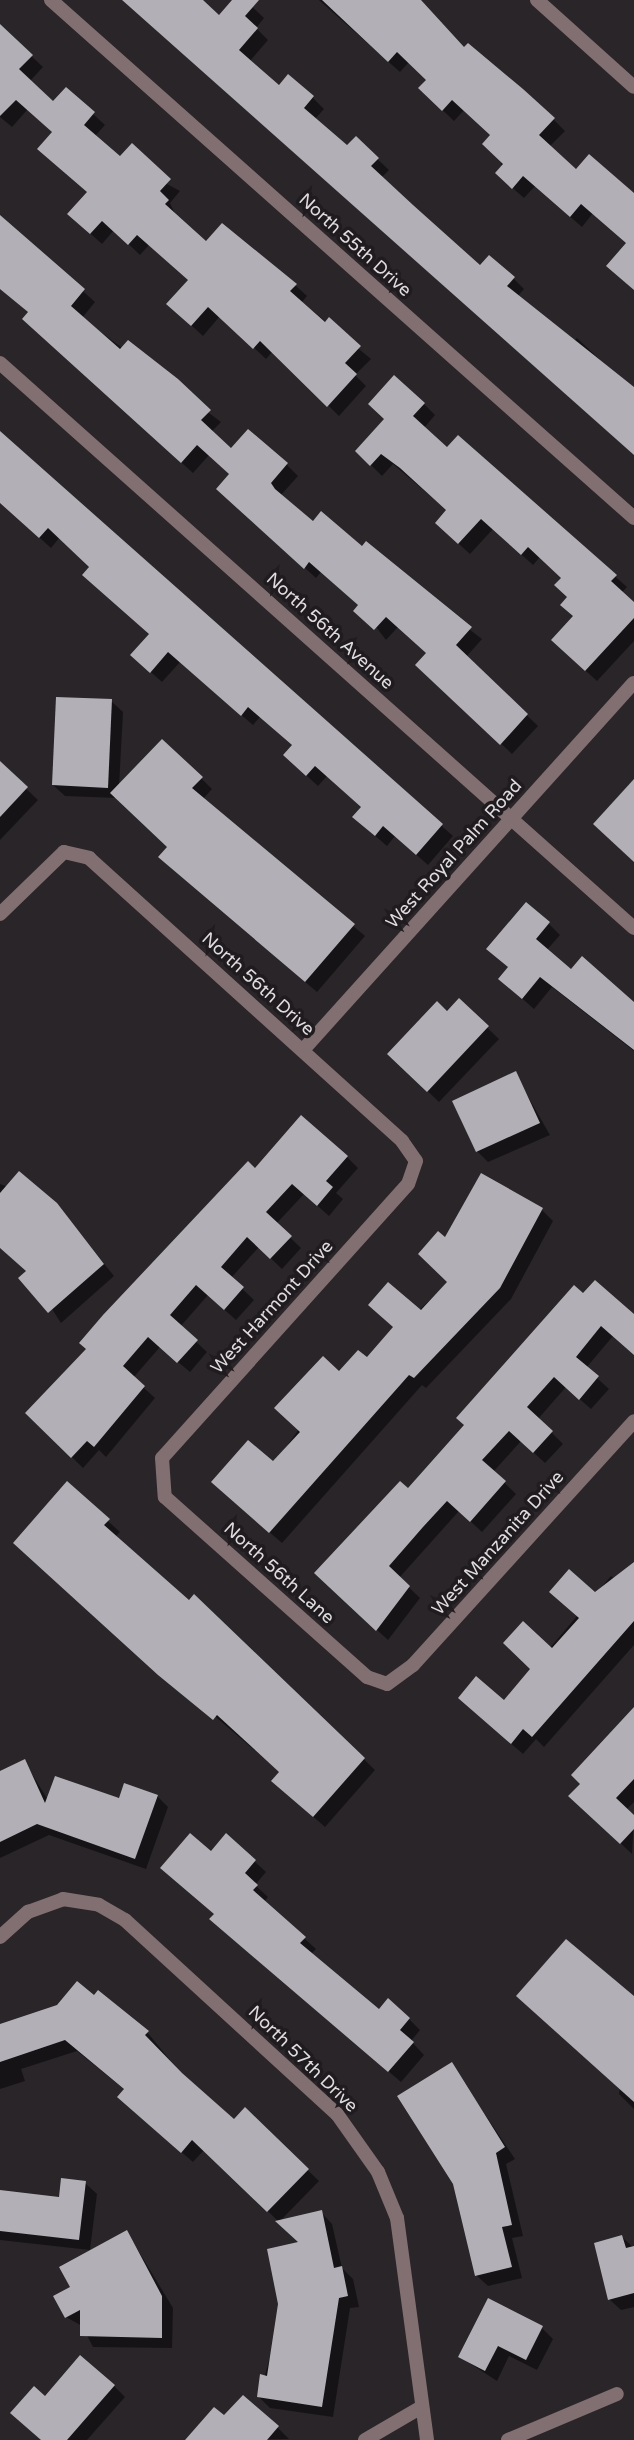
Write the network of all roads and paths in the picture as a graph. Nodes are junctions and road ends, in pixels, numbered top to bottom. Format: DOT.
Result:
graph roads {
  1 [pos="51,0"];
  2 [pos="537,0"];
  3 [pos="634,87"];
  4 [pos="0,363"];
  5 [pos="634,518"];
  6 [pos="634,683"];
  7 [pos="511,820"];
  8 [pos="0,914"];
  9 [pos="634,928"];
  10 [pos="303,1050"];
  11 [pos="416,1161"];
  12 [pos="634,1421"];
  13 [pos="160,1478"];
  14 [pos="387,1684"];
  15 [pos="0,1937"];
  16 [pos="617,2394"];
  17 [pos="421,2408"];
  18 [pos="365,2440"];
  19 [pos="427,2440"];
  20 [pos="508,2440"];
  1 -- 5 [label="street, North 55th Drive"];
  2 -- 3 [label="street"];
  4 -- 7 [label="street, North 56th Avenue"];
  6 -- 7 [label="street, West Royal Palm Road"];
  7 -- 9 [label="street, North 56th Avenue"];
  7 -- 10 [label="street, West Royal Palm Road"];
  8 -- 10 [label="street, North 56th Drive"];
  10 -- 11 [label="street, North 56th Drive"];
  11 -- 13 [label="street, West Harmont Drive"];
  12 -- 14 [label="street, West Manzanita Drive"];
  13 -- 14 [label="street, North 56th Lane"];
  15 -- 17 [label="street, North 57th Drive"];
  16 -- 20 [label="street"];
  17 -- 18 [label="street"];
  17 -- 19 [label="street, North 57th Drive"];
}
